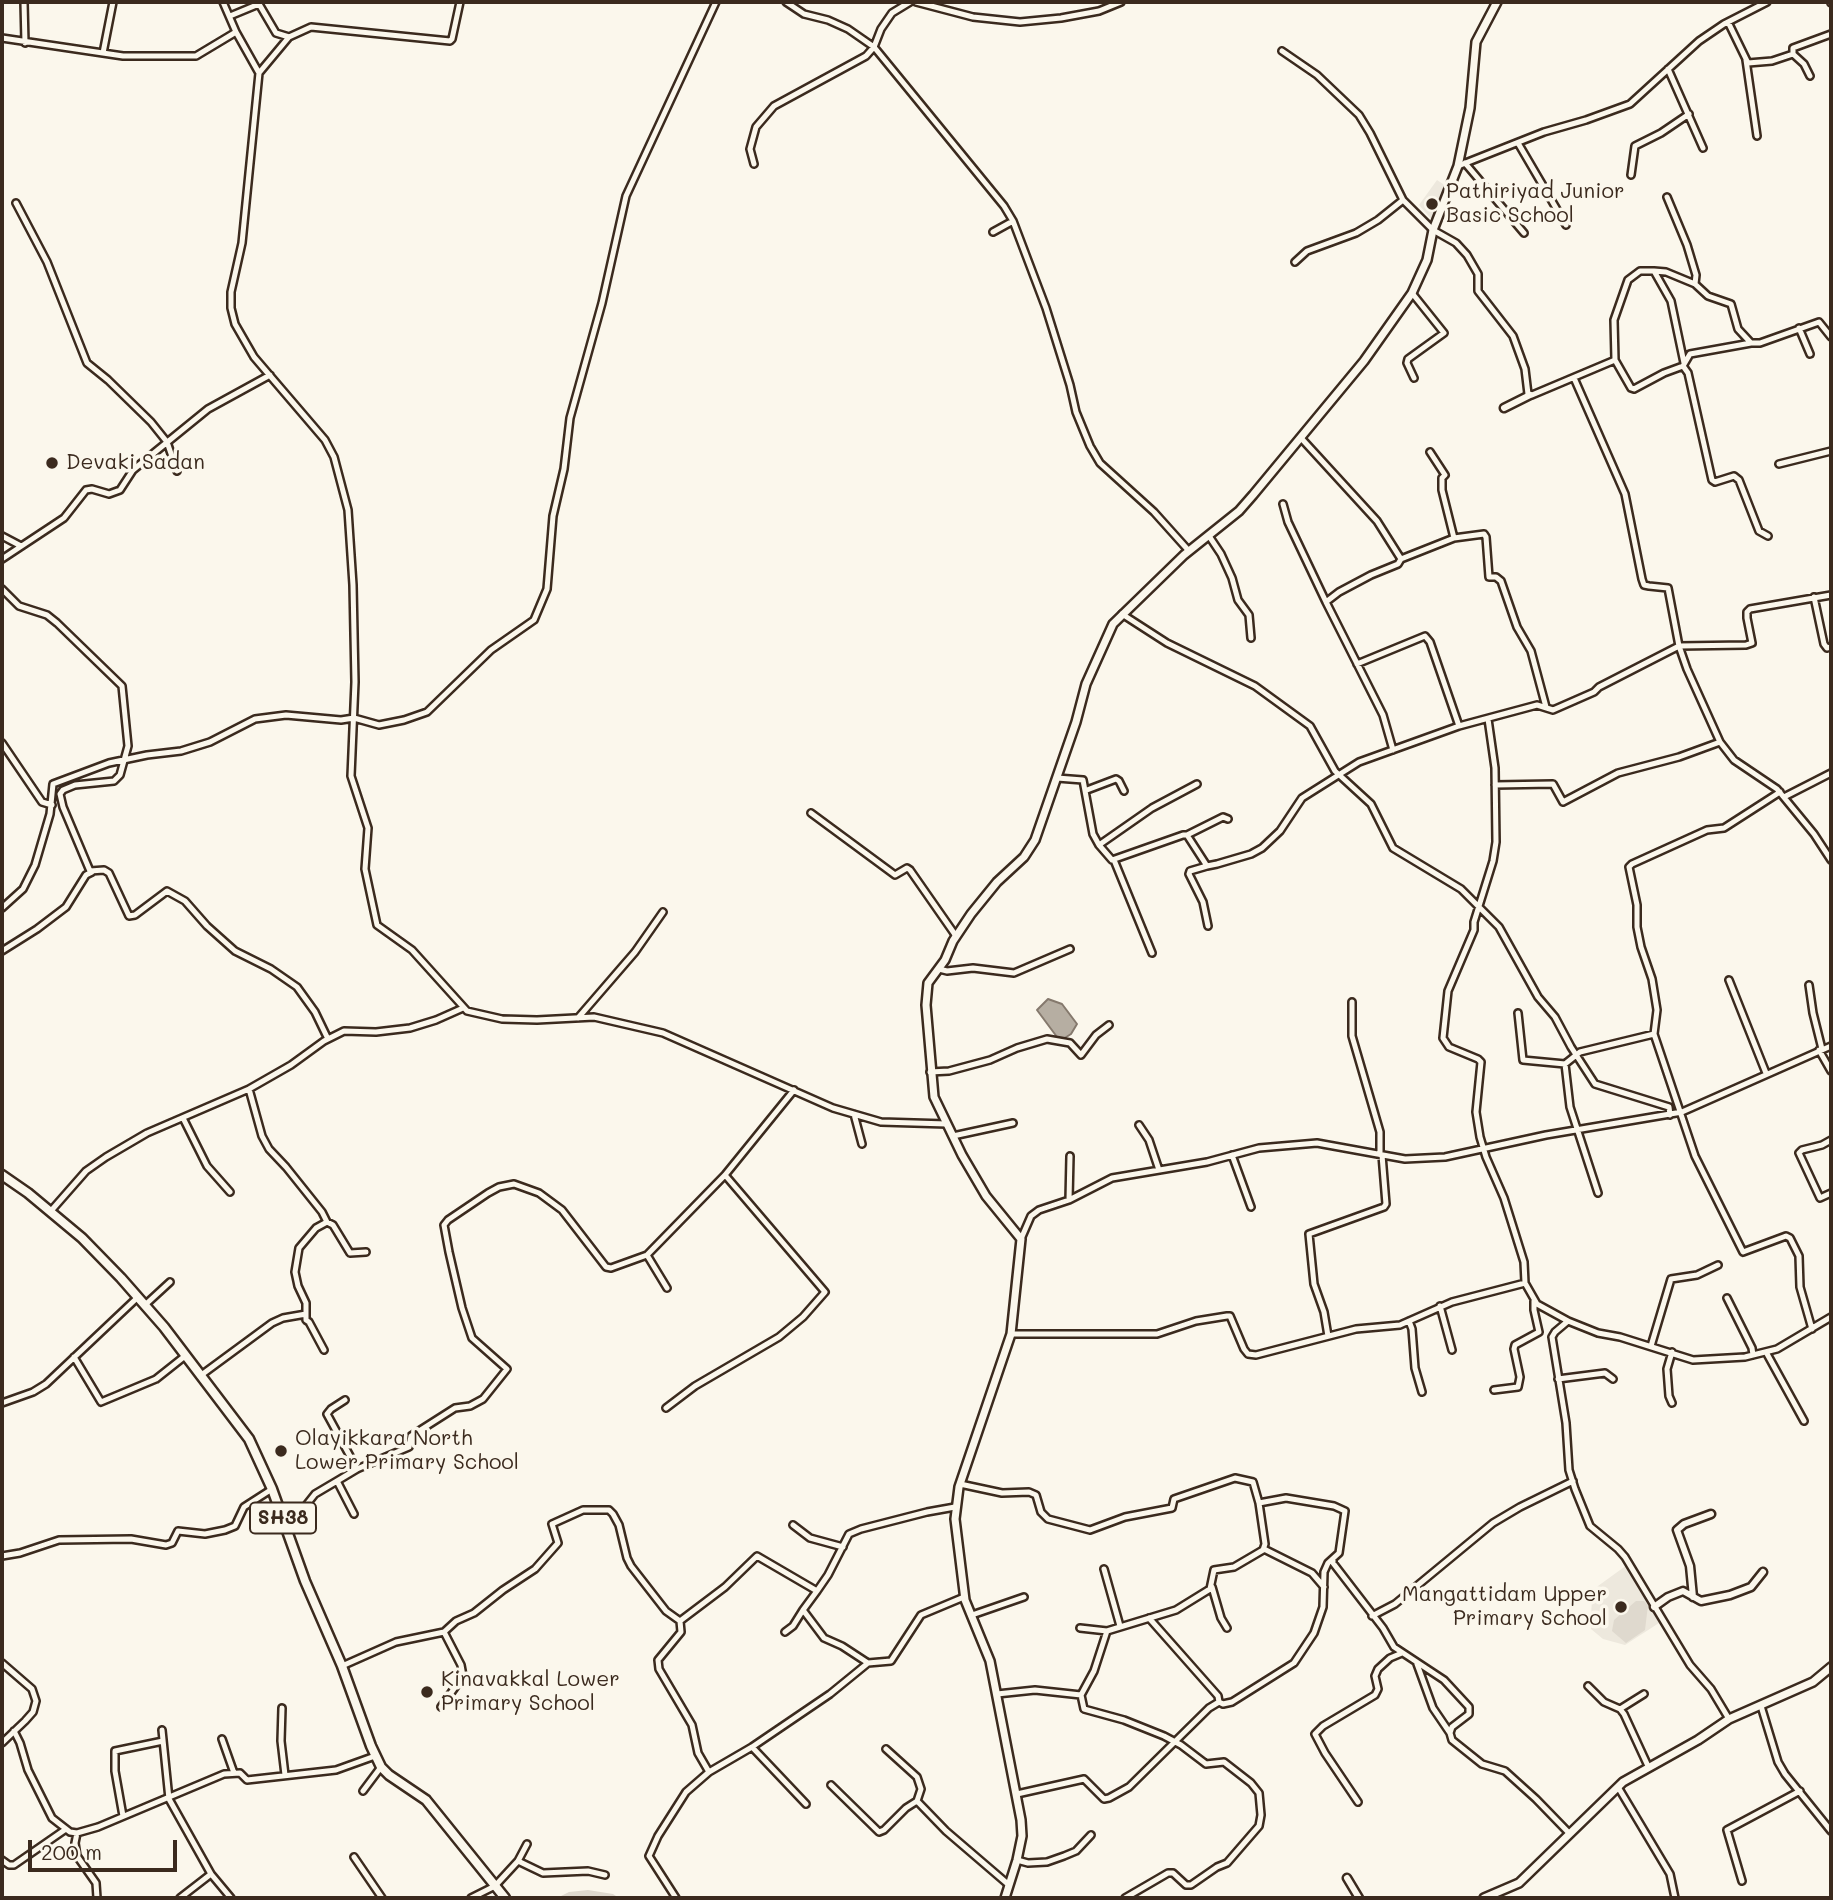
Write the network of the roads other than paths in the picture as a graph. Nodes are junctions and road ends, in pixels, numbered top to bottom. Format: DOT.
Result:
graph roads {
  1 [pos="24,2"];
  2 [pos="113,2"];
  3 [pos="223,2"];
  4 [pos="460,2"];
  5 [pos="716,2"];
  6 [pos="786,2"];
  7 [pos="909,2"];
  8 [pos="916,2"];
  9 [pos="1121,2"];
  10 [pos="1497,2"];
  11 [pos="1767,2"];
  12 [pos="902,3"];
  13 [pos="230,16"];
  14 [pos="1728,22"];
  15 [pos="236,32"];
  16 [pos="1831,34"];
  17 [pos="289,37"];
  18 [pos="2,38"];
  19 [pos="24,43"];
  20 [pos="874,47"];
  21 [pos="1282,51"];
  22 [pos="103,53"];
  23 [pos="1793,54"];
  24 [pos="1746,60"];
  25 [pos="1668,69"];
  26 [pos="260,72"];
  27 [pos="1810,76"];
  28 [pos="1689,114"];
  29 [pos="1757,136"];
  30 [pos="1518,143"];
  31 [pos="1703,148"];
  32 [pos="754,164"];
  33 [pos="1462,165"];
  34 [pos="1631,175"];
  35 [pos="1667,197"];
  36 [pos="1404,200"];
  37 [pos="16,203"];
  38 [pos="1013,221"];
  39 [pos="1566,225"];
  40 [pos="1433,230"];
  41 [pos="993,232"];
  42 [pos="1524,233"];
  43 [pos="1295,262"];
  44 [pos="1654,271"];
  45 [pos="1695,285"];
  46 [pos="1412,293"];
  47 [pos="1799,328"];
  48 [pos="1831,337"];
  49 [pos="1751,343"];
  50 [pos="1810,354"];
  51 [pos="1615,360"];
  52 [pos="1683,365"];
  53 [pos="270,375"];
  54 [pos="1414,378"];
  55 [pos="1574,378"];
  56 [pos="1530,395"];
  57 [pos="1504,408"];
  58 [pos="1301,438"];
  59 [pos="167,442"];
  60 [pos="1831,451"];
  61 [pos="1430,452"];
  62 [pos="1779,464"];
  63 [pos="177,471"];
  64 [pos="1283,504"];
  65 [pos="2,536"];
  66 [pos="1209,536"];
  67 [pos="1768,536"];
  68 [pos="1454,538"];
  69 [pos="22,546"];
  70 [pos="1189,551"];
  71 [pos="2,559"];
  72 [pos="1401,559"];
  73 [pos="2,589"];
  74 [pos="1831,595"];
  75 [pos="1813,598"];
  76 [pos="1326,602"];
  77 [pos="1122,614"];
  78 [pos="1251,638"];
  79 [pos="1679,646"];
  80 [pos="1831,648"];
  81 [pos="1357,664"];
  82 [pos="1546,708"];
  83 [pos="354,718"];
  84 [pos="1488,719"];
  85 [pos="1459,726"];
  86 [pos="1720,742"];
  87 [pos="2,743"];
  88 [pos="1393,750"];
  89 [pos="124,760"];
  90 [pos="1831,773"];
  91 [pos="1339,775"];
  92 [pos="1057,778"];
  93 [pos="1197,784"];
  94 [pos="1495,785"];
  95 [pos="1087,790"];
  96 [pos="1124,791"];
  97 [pos="1782,795"];
  98 [pos="52,805"];
  99 [pos="811,813"];
  100 [pos="1228,819"];
  101 [pos="1187,835"];
  102 [pos="1099,845"];
  103 [pos="1114,860"];
  104 [pos="1831,860"];
  105 [pos="1207,866"];
  106 [pos="92,872"];
  107 [pos="1478,906"];
  108 [pos="2,908"];
  109 [pos="663,912"];
  110 [pos="1208,926"];
  111 [pos="956,936"];
  112 [pos="1070,949"];
  113 [pos="2,951"];
  114 [pos="1152,953"];
  115 [pos="939,969"];
  116 [pos="1729,980"];
  117 [pos="1809,985"];
  118 [pos="1352,1002"];
  119 [pos="463,1008"];
  120 [pos="1518,1013"];
  121 [pos="578,1018"];
  122 [pos="1109,1025"];
  123 [pos="1654,1034"];
  124 [pos="328,1039"];
  125 [pos="1831,1046"];
  126 [pos="1821,1050"];
  127 [pos="1576,1055"];
  128 [pos="1565,1064"];
  129 [pos="1831,1071"];
  130 [pos="930,1072"];
  131 [pos="1766,1073"];
  132 [pos="249,1089"];
  133 [pos="794,1090"];
  134 [pos="1682,1112"];
  135 [pos="854,1114"];
  136 [pos="1670,1115"];
  137 [pos="183,1118"];
  138 [pos="947,1124"];
  139 [pos="1013,1124"];
  140 [pos="1139,1125"];
  141 [pos="1578,1130"];
  142 [pos="953,1136"];
  143 [pos="1831,1140"];
  144 [pos="862,1144"];
  145 [pos="1482,1148"];
  146 [pos="1381,1154"];
  147 [pos="1232,1155"];
  148 [pos="1070,1156"];
  149 [pos="1159,1170"];
  150 [pos="2,1175"];
  151 [pos="724,1175"];
  152 [pos="230,1192"];
  153 [pos="1598,1193"];
  154 [pos="1831,1193"];
  155 [pos="1069,1200"];
  156 [pos="1251,1207"];
  157 [pos="50,1212"];
  158 [pos="327,1222"];
  159 [pos="1021,1239"];
  160 [pos="366,1252"];
  161 [pos="647,1255"];
  162 [pos="1718,1265"];
  163 [pos="170,1282"];
  164 [pos="1525,1283"];
  165 [pos="667,1288"];
  166 [pos="138,1297"];
  167 [pos="1727,1297"];
  168 [pos="1534,1299"];
  169 [pos="145,1305"];
  170 [pos="1440,1306"];
  171 [pos="306,1314"];
  172 [pos="1831,1317"];
  173 [pos="1409,1321"];
  174 [pos="1568,1321"];
  175 [pos="1812,1329"];
  176 [pos="1012,1334"];
  177 [pos="1328,1336"];
  178 [pos="1651,1346"];
  179 [pos="324,1350"];
  180 [pos="1452,1350"];
  181 [pos="1672,1352"];
  182 [pos="1766,1352"];
  183 [pos="1753,1355"];
  184 [pos="185,1356"];
  185 [pos="74,1357"];
  186 [pos="200,1376"];
  187 [pos="1558,1379"];
  188 [pos="1613,1379"];
  189 [pos="1494,1390"];
  190 [pos="1422,1392"];
  191 [pos="345,1400"];
  192 [pos="2,1403"];
  193 [pos="1672,1403"];
  194 [pos="666,1408"];
  195 [pos="1804,1421"];
  196 [pos="358,1469"];
  197 [pos="337,1481"];
  198 [pos="1573,1481"];
  199 [pos="960,1484"];
  200 [pos="272,1489"];
  201 [pos="1259,1503"];
  202 [pos="955,1507"];
  203 [pos="354,1514"];
  204 [pos="1711,1514"];
  205 [pos="285,1524"];
  206 [pos="793,1525"];
  207 [pos="843,1547"];
  208 [pos="1264,1549"];
  209 [pos="2,1556"];
  210 [pos="1333,1560"];
  211 [pos="1104,1569"];
  212 [pos="1763,1572"];
  213 [pos="1212,1587"];
  214 [pos="1324,1587"];
  215 [pos="817,1591"];
  216 [pos="964,1597"];
  217 [pos="1024,1597"];
  218 [pos="1693,1597"];
  219 [pos="1654,1607"];
  220 [pos="803,1610"];
  221 [pos="972,1615"];
  222 [pos="1372,1616"];
  223 [pos="1149,1618"];
  224 [pos="680,1621"];
  225 [pos="1120,1626"];
  226 [pos="1080,1628"];
  227 [pos="1227,1628"];
  228 [pos="1107,1630"];
  229 [pos="444,1632"];
  230 [pos="785,1632"];
  231 [pos="1402,1653"];
  232 [pos="1417,1662"];
  233 [pos="2,1663"];
  234 [pos="868,1663"];
  235 [pos="342,1666"];
  236 [pos="1831,1667"];
  237 [pos="1588,1686"];
  238 [pos="997,1694"];
  239 [pos="1644,1694"];
  240 [pos="1081,1695"];
  241 [pos="1219,1702"];
  242 [pos="1761,1706"];
  243 [pos="440,1707"];
  244 [pos="282,1708"];
  245 [pos="1619,1709"];
  246 [pos="1729,1719"];
  247 [pos="162,1730"];
  248 [pos="14,1731"];
  249 [pos="1450,1733"];
  250 [pos="222,1738"];
  251 [pos="163,1741"];
  252 [pos="1176,1742"];
  253 [pos="2,1743"];
  254 [pos="752,1746"];
  255 [pos="886,1749"];
  256 [pos="375,1756"];
  257 [pos="1648,1766"];
  258 [pos="381,1767"];
  259 [pos="709,1772"];
  260 [pos="234,1773"];
  261 [pos="285,1775"];
  262 [pos="831,1785"];
  263 [pos="1618,1787"];
  264 [pos="363,1791"];
  265 [pos="1800,1791"];
  266 [pos="1017,1794"];
  267 [pos="169,1798"];
  268 [pos="917,1801"];
  269 [pos="1358,1802"];
  270 [pos="806,1804"];
  271 [pos="123,1816"];
  272 [pos="66,1829"];
  273 [pos="1831,1831"];
  274 [pos="77,1833"];
  275 [pos="1570,1833"];
  276 [pos="1091,1835"];
  277 [pos="527,1844"];
  278 [pos="354,1857"];
  279 [pos="2,1860"];
  280 [pos="1017,1860"];
  281 [pos="517,1861"];
  282 [pos="211,1874"];
  283 [pos="605,1875"];
  284 [pos="1347,1878"];
  285 [pos="1742,1881"];
  286 [pos="1009,1885"];
  287 [pos="495,1886"];
  288 [pos="97,1898"];
  289 [pos="180,1898"];
  290 [pos="231,1898"];
  291 [pos="382,1898"];
  292 [pos="471,1898"];
  293 [pos="505,1898"];
  294 [pos="676,1898"];
  295 [pos="1005,1898"];
  296 [pos="1125,1898"];
  297 [pos="1359,1898"];
  298 [pos="1485,1898"];
  299 [pos="1675,1898"];
  1 -- 19 [label="street"];
  2 -- 22 [label="street"];
  3 -- 13 [label="street"];
  4 -- 17 [label="street"];
  5 -- 83 [label="street"];
  6 -- 20 [label="street"];
  7 -- 12 [label="street"];
  8 -- 9 [label="street"];
  10 -- 33 [label="main road"];
  11 -- 14 [label="street"];
  12 -- 20 [label="street"];
  13 -- 15 [label="street"];
  13 -- 17 [label="street"];
  14 -- 24 [label="street"];
  14 -- 25 [label="street"];
  15 -- 22 [label="street"];
  15 -- 26 [label="street"];
  16 -- 23 [label="street"];
  17 -- 26 [label="street"];
  18 -- 19 [label="street"];
  19 -- 22 [label="street"];
  20 -- 32 [label="street"];
  20 -- 38 [label="street"];
  21 -- 36 [label="street"];
  23 -- 24 [label="street"];
  23 -- 27 [label="street"];
  24 -- 29 [label="street"];
  25 -- 28 [label="street"];
  25 -- 30 [label="street"];
  26 -- 53 [label="street"];
  28 -- 31 [label="street"];
  28 -- 34 [label="street"];
  30 -- 33 [label="street"];
  30 -- 39 [label="street"];
  33 -- 40 [label="main road"];
  33 -- 42 [label="street"];
  35 -- 45 [label="street"];
  36 -- 40 [label="street"];
  36 -- 43 [label="street"];
  37 -- 59 [label="street"];
  38 -- 41 [label="street"];
  38 -- 70 [label="street"];
  40 -- 46 [label="main road"];
  40 -- 56 [label="street"];
  44 -- 45 [label="street"];
  44 -- 51 [label="street"];
  44 -- 52 [label="street"];
  45 -- 49 [label="street"];
  46 -- 54 [label="street"];
  46 -- 58 [label="main road"];
  47 -- 48 [label="street"];
  47 -- 49 [label="street"];
  47 -- 50 [label="street"];
  49 -- 52 [label="street"];
  51 -- 52 [label="street"];
  51 -- 55 [label="street"];
  52 -- 67 [label="street"];
  53 -- 59 [label="street"];
  53 -- 83 [label="street"];
  55 -- 56 [label="street"];
  55 -- 79 [label="street"];
  56 -- 57 [label="street"];
  58 -- 66 [label="main road"];
  58 -- 72 [label="street"];
  59 -- 63 [label="street"];
  59 -- 69 [label="street"];
  60 -- 62 [label="street"];
  61 -- 68 [label="street"];
  64 -- 76 [label="street"];
  65 -- 69 [label="street"];
  66 -- 70 [label="main road"];
  66 -- 78 [label="street"];
  68 -- 72 [label="street"];
  68 -- 82 [label="street"];
  69 -- 71 [label="street"];
  70 -- 77 [label="main road"];
  72 -- 76 [label="street"];
  73 -- 89 [label="street"];
  74 -- 75 [label="street"];
  75 -- 79 [label="street"];
  75 -- 80 [label="street"];
  76 -- 81 [label="street"];
  77 -- 91 [label="street"];
  77 -- 92 [label="main road"];
  79 -- 82 [label="street"];
  79 -- 86 [label="street"];
  81 -- 85 [label="street"];
  81 -- 88 [label="street"];
  82 -- 84 [label="street"];
  83 -- 89 [label="street"];
  83 -- 119 [label="street"];
  84 -- 85 [label="street"];
  84 -- 94 [label="street"];
  85 -- 88 [label="street"];
  86 -- 94 [label="street"];
  86 -- 97 [label="street"];
  87 -- 98 [label="street"];
  88 -- 91 [label="street"];
  89 -- 98 [label="street"];
  89 -- 106 [label="street"];
  90 -- 97 [label="street"];
  91 -- 105 [label="street"];
  91 -- 107 [label="street"];
  92 -- 95 [label="street"];
  92 -- 111 [label="main road"];
  93 -- 102 [label="street"];
  94 -- 107 [label="street"];
  95 -- 96 [label="street"];
  95 -- 102 [label="street"];
  97 -- 104 [label="street"];
  97 -- 123 [label="street"];
  98 -- 108 [label="street"];
  99 -- 111 [label="street"];
  100 -- 101 [label="street"];
  101 -- 103 [label="street"];
  101 -- 105 [label="street"];
  102 -- 103 [label="street"];
  103 -- 114 [label="street"];
  105 -- 110 [label="street"];
  106 -- 113 [label="street"];
  106 -- 124 [label="street"];
  107 -- 127 [label="street"];
  107 -- 145 [label="street"];
  109 -- 121 [label="street"];
  111 -- 115 [label="main road"];
  112 -- 115 [label="street"];
  115 -- 130 [label="main road"];
  116 -- 131 [label="street"];
  117 -- 126 [label="street"];
  118 -- 146 [label="street"];
  119 -- 121 [label="street"];
  119 -- 124 [label="street"];
  120 -- 128 [label="street"];
  121 -- 133 [label="street"];
  122 -- 130 [label="street"];
  123 -- 127 [label="street"];
  123 -- 134 [label="street"];
  124 -- 132 [label="street"];
  125 -- 126 [label="street"];
  126 -- 129 [label="street"];
  126 -- 131 [label="street"];
  127 -- 128 [label="street"];
  127 -- 136 [label="street"];
  128 -- 141 [label="street"];
  130 -- 138 [label="main road"];
  131 -- 134 [label="street"];
  132 -- 137 [label="street"];
  132 -- 158 [label="street"];
  133 -- 135 [label="street"];
  133 -- 151 [label="street"];
  134 -- 136 [label="street"];
  134 -- 175 [label="street"];
  135 -- 138 [label="street"];
  135 -- 144 [label="street"];
  136 -- 141 [label="street"];
  137 -- 152 [label="street"];
  137 -- 157 [label="street"];
  138 -- 142 [label="main road"];
  139 -- 142 [label="street"];
  140 -- 149 [label="street"];
  141 -- 145 [label="street"];
  141 -- 153 [label="street"];
  142 -- 159 [label="main road"];
  143 -- 154 [label="street"];
  145 -- 146 [label="street"];
  145 -- 164 [label="street"];
  146 -- 147 [label="street"];
  146 -- 177 [label="street"];
  147 -- 149 [label="street"];
  147 -- 156 [label="street"];
  148 -- 155 [label="street"];
  149 -- 155 [label="street"];
  150 -- 157 [label="main road, SH38"];
  151 -- 161 [label="street"];
  151 -- 194 [label="street"];
  155 -- 159 [label="street"];
  157 -- 166 [label="main road, SH38"];
  158 -- 160 [label="street"];
  158 -- 171 [label="street"];
  159 -- 176 [label="main road"];
  161 -- 165 [label="street"];
  161 -- 196 [label="street"];
  162 -- 178 [label="street"];
  163 -- 169 [label="street"];
  164 -- 168 [label="street"];
  164 -- 170 [label="street"];
  166 -- 169 [label="main road, SH38"];
  166 -- 185 [label="street"];
  167 -- 183 [label="street"];
  168 -- 174 [label="street"];
  168 -- 189 [label="street"];
  169 -- 184 [label="main road, SH38"];
  170 -- 173 [label="street"];
  170 -- 180 [label="street"];
  171 -- 179 [label="street"];
  171 -- 186 [label="street"];
  172 -- 175 [label="street"];
  173 -- 177 [label="street"];
  173 -- 190 [label="street"];
  174 -- 178 [label="street"];
  174 -- 187 [label="street"];
  175 -- 182 [label="street"];
  176 -- 177 [label="street"];
  176 -- 199 [label="main road"];
  178 -- 181 [label="street"];
  181 -- 183 [label="street"];
  181 -- 193 [label="street"];
  182 -- 183 [label="street"];
  182 -- 195 [label="street"];
  184 -- 185 [label="street"];
  184 -- 186 [label="main road, SH38"];
  185 -- 192 [label="street"];
  186 -- 200 [label="main road, SH38"];
  187 -- 188 [label="street"];
  187 -- 198 [label="street"];
  191 -- 196 [label="street"];
  196 -- 197 [label="street"];
  197 -- 203 [label="street"];
  197 -- 205 [label="street"];
  198 -- 219 [label="street"];
  198 -- 222 [label="street"];
  199 -- 201 [label="street"];
  199 -- 202 [label="main road"];
  200 -- 205 [label="main road, SH38"];
  200 -- 209 [label="street"];
  201 -- 208 [label="street"];
  201 -- 210 [label="street"];
  202 -- 207 [label="street"];
  202 -- 216 [label="main road"];
  204 -- 218 [label="street"];
  205 -- 235 [label="main road, SH38"];
  206 -- 207 [label="street"];
  207 -- 215 [label="street"];
  208 -- 213 [label="street"];
  208 -- 214 [label="street"];
  210 -- 214 [label="street"];
  210 -- 222 [label="street"];
  211 -- 225 [label="street"];
  212 -- 218 [label="street"];
  213 -- 223 [label="street"];
  213 -- 227 [label="street"];
  214 -- 241 [label="street"];
  215 -- 220 [label="street"];
  215 -- 224 [label="street"];
  216 -- 221 [label="main road"];
  216 -- 234 [label="street"];
  217 -- 221 [label="street"];
  218 -- 219 [label="street"];
  219 -- 246 [label="street"];
  220 -- 230 [label="street"];
  220 -- 234 [label="street"];
  221 -- 238 [label="main road"];
  222 -- 231 [label="street"];
  223 -- 225 [label="street"];
  223 -- 241 [label="street"];
  224 -- 229 [label="street"];
  224 -- 259 [label="street"];
  225 -- 228 [label="street"];
  226 -- 228 [label="street"];
  228 -- 240 [label="street"];
  229 -- 235 [label="street"];
  229 -- 243 [label="street"];
  231 -- 232 [label="street"];
  231 -- 269 [label="street"];
  232 -- 249 [label="street"];
  232 -- 249 [label="street"];
  233 -- 248 [label="street"];
  234 -- 254 [label="street"];
  235 -- 256 [label="main road, SH38"];
  236 -- 242 [label="main road"];
  237 -- 245 [label="street"];
  238 -- 240 [label="street"];
  238 -- 266 [label="main road"];
  239 -- 245 [label="street"];
  240 -- 252 [label="street"];
  241 -- 252 [label="street"];
  242 -- 246 [label="main road"];
  242 -- 265 [label="street"];
  244 -- 261 [label="street"];
  245 -- 257 [label="street"];
  246 -- 257 [label="main road"];
  247 -- 251 [label="street"];
  248 -- 253 [label="street"];
  248 -- 272 [label="street"];
  249 -- 275 [label="street"];
  250 -- 260 [label="street"];
  251 -- 267 [label="street"];
  251 -- 271 [label="street"];
  252 -- 266 [label="street"];
  252 -- 296 [label="street"];
  254 -- 259 [label="street"];
  254 -- 270 [label="street"];
  255 -- 268 [label="street"];
  256 -- 258 [label="main road, SH38"];
  256 -- 261 [label="street"];
  257 -- 263 [label="main road"];
  258 -- 264 [label="street"];
  258 -- 287 [label="main road, SH38"];
  259 -- 294 [label="street"];
  260 -- 261 [label="street"];
  260 -- 267 [label="street"];
  262 -- 268 [label="street"];
  263 -- 275 [label="main road"];
  263 -- 299 [label="street"];
  265 -- 273 [label="street"];
  265 -- 285 [label="street"];
  266 -- 280 [label="main road"];
  267 -- 271 [label="street"];
  267 -- 282 [label="street"];
  268 -- 286 [label="street"];
  271 -- 274 [label="street"];
  272 -- 274 [label="street"];
  272 -- 279 [label="street"];
  274 -- 288 [label="street"];
  275 -- 298 [label="main road"];
  276 -- 280 [label="street"];
  277 -- 281 [label="street"];
  278 -- 291 [label="street"];
  280 -- 286 [label="main road"];
  281 -- 283 [label="street"];
  281 -- 287 [label="street"];
  282 -- 289 [label="street"];
  282 -- 290 [label="street"];
  284 -- 297 [label="street"];
  286 -- 295 [label="main road"];
  287 -- 292 [label="street"];
  287 -- 293 [label="main road, SH38"];
}
